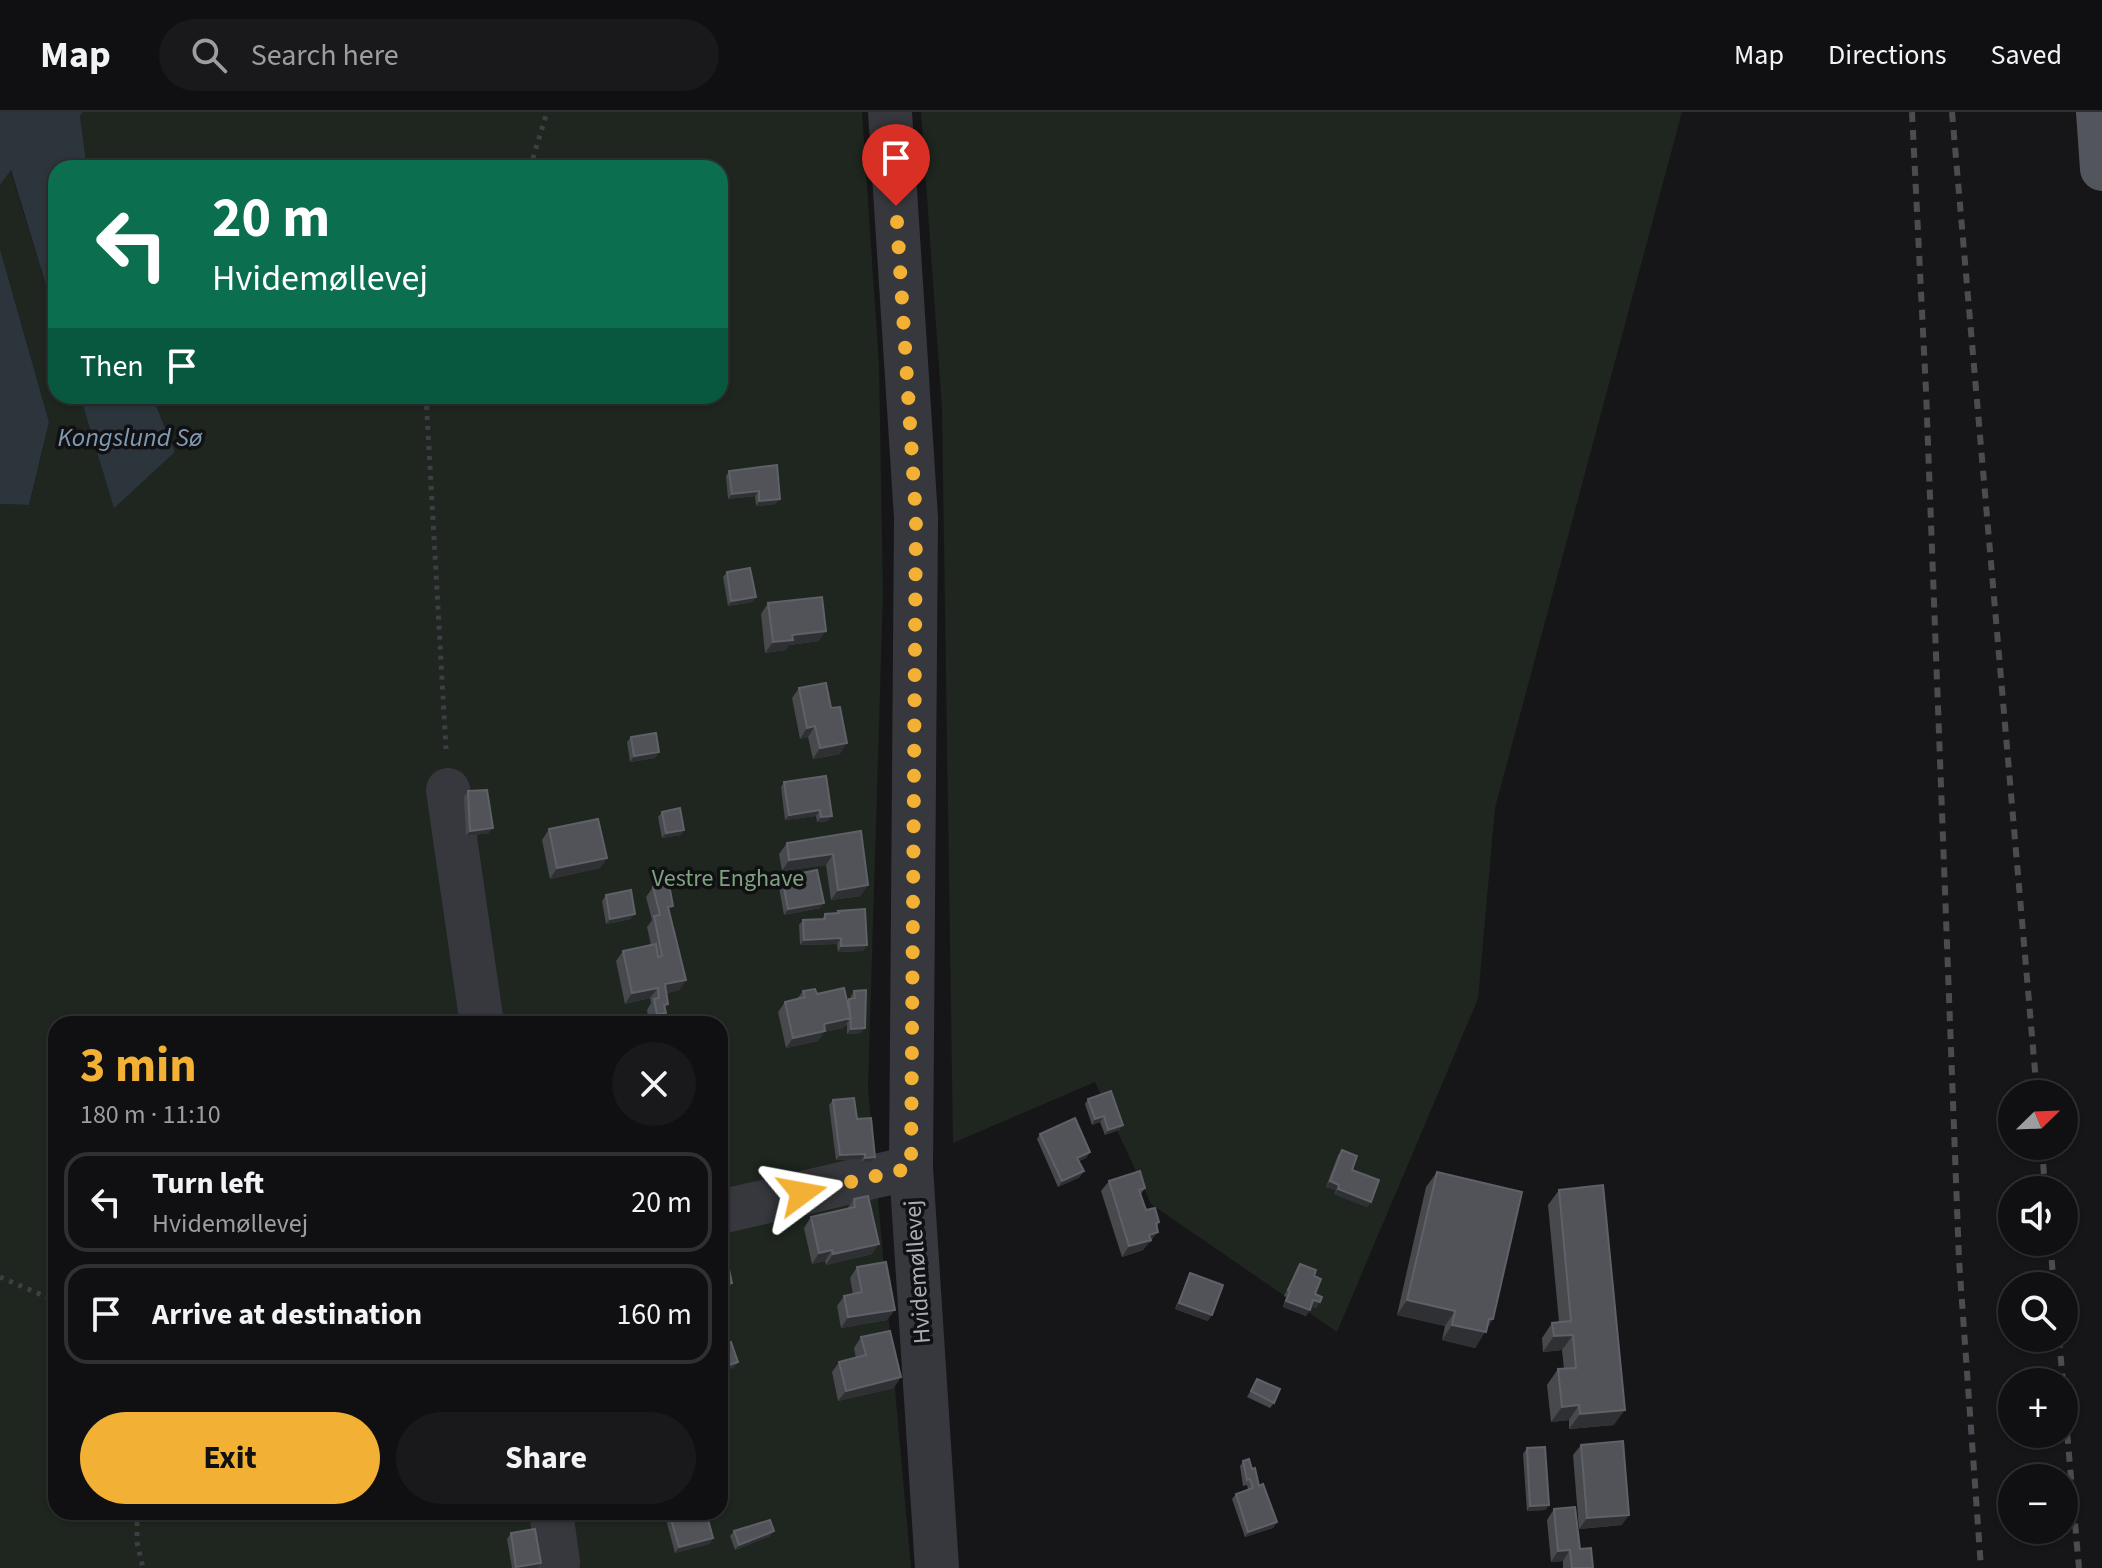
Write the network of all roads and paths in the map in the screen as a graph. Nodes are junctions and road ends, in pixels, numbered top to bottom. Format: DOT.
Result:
graph roads {
  1 [pos="547,112"];
  2 [pos="890,112"];
  3 [pos="2098,112"];
  4 [pos="532,160"];
  5 [pos="2102,162"];
  6 [pos="2102,169"];
  7 [pos="426,404"];
  8 [pos="448,790"];
  9 [pos="481,1016"];
  10 [pos="911,1168"];
  11 [pos="728,1210"];
  12 [pos="0,1277"];
  13 [pos="48,1298"];
  14 [pos="137,1520"];
  15 [pos="552,1520"];
  16 [pos="558,1562"];
  17 [pos="143,1568"];
  18 [pos="937,1568"];
  1 -- 4 [label="path"];
  2 -- 10 [label="street, Hvidemøllevej"];
  3 -- 5 [label="main road"];
  5 -- 6 [label="main road"];
  7 -- 8 [label="path"];
  8 -- 9 [label="street"];
  10 -- 11 [label="street"];
  10 -- 18 [label="street, Hvidemøllevej"];
  12 -- 13 [label="path"];
  14 -- 17 [label="path"];
  15 -- 16 [label="street"];
}
